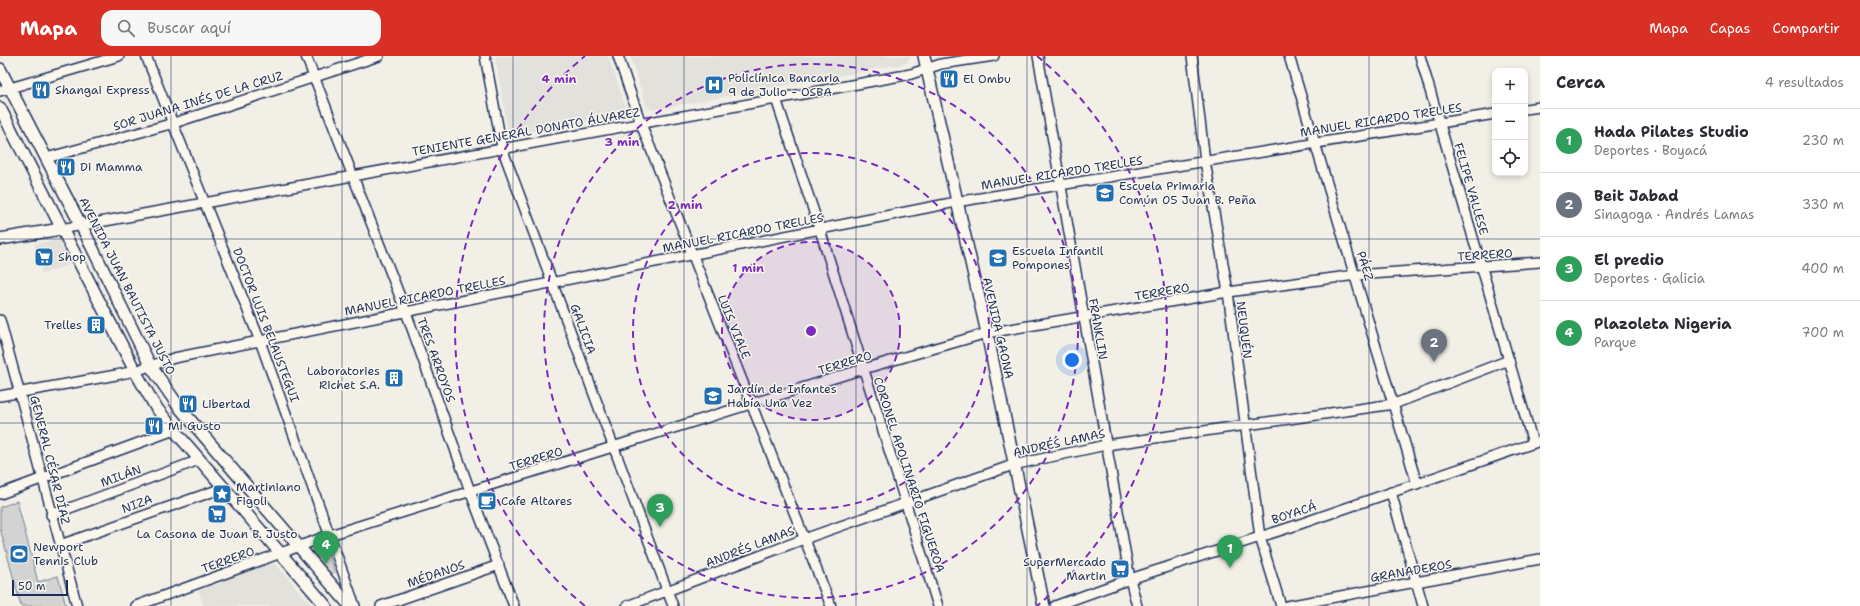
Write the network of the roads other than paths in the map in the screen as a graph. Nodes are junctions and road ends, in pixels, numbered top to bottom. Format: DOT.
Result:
graph roads {
  1 [pos="119,56"];
  2 [pos="146,56"];
  3 [pos="306,56"];
  4 [pos="379,56"];
  5 [pos="485,56"];
  6 [pos="618,56"];
  7 [pos="924,56"];
  8 [pos="994,56"];
  9 [pos="1038,56"];
  10 [pos="1192,56"];
  11 [pos="1289,56"];
  12 [pos="1420,56"];
  13 [pos="0,69"];
  14 [pos="927,69"];
  15 [pos="314,76"];
  16 [pos="5,90"];
  17 [pos="776,99"];
  18 [pos="1540,107"];
  19 [pos="0,108"];
  20 [pos="1528,109"];
  21 [pos="1492,114"];
  22 [pos="1440,122"];
  23 [pos="174,123"];
  24 [pos="640,124"];
  25 [pos="1315,142"];
  26 [pos="502,148"];
  27 [pos="46,158"];
  28 [pos="1206,161"];
  29 [pos="354,176"];
  30 [pos="1061,186"];
  31 [pos="206,202"];
  32 [pos="956,202"];
  33 [pos="81,225"];
  34 [pos="61,229"];
  35 [pos="820,230"];
  36 [pos="0,239"];
  37 [pos="692,255"];
  38 [pos="1540,262"];
  39 [pos="1482,267"];
  40 [pos="1356,275"];
  41 [pos="553,283"];
  42 [pos="1228,292"];
  43 [pos="406,312"];
  44 [pos="1084,317"];
  45 [pos="0,320"];
  46 [pos="986,334"];
  47 [pos="260,341"];
  48 [pos="1509,360"];
  49 [pos="150,365"];
  50 [pos="863,369"];
  51 [pos="135,371"];
  52 [pos="20,392"];
  53 [pos="0,396"];
  54 [pos="751,404"];
  55 [pos="1394,404"];
  56 [pos="1244,424"];
  57 [pos="174,430"];
  58 [pos="1537,442"];
  59 [pos="1106,445"];
  60 [pos="614,448"];
  61 [pos="199,460"];
  62 [pos="1013,465"];
  63 [pos="42,479"];
  64 [pos="1417,484"];
  65 [pos="223,488"];
  66 [pos="470,491"];
  67 [pos="1391,492"];
  68 [pos="0,494"];
  69 [pos="907,504"];
  70 [pos="51,515"];
  71 [pos="330,535"];
  72 [pos="1260,537"];
  73 [pos="804,539"];
  74 [pos="60,545"];
  75 [pos="298,547"];
  76 [pos="282,554"];
  77 [pos="1540,560"];
  78 [pos="499,566"];
  79 [pos="1130,579"];
  80 [pos="1418,582"];
  81 [pos="667,591"];
  82 [pos="77,606"];
  83 [pos="136,606"];
  84 [pos="326,606"];
  85 [pos="350,606"];
  86 [pos="355,606"];
  87 [pos="380,606"];
  88 [pos="514,606"];
  89 [pos="627,606"];
  90 [pos="673,606"];
  91 [pos="831,606"];
  92 [pos="938,606"];
  93 [pos="1044,606"];
  94 [pos="1055,606"];
  95 [pos="1137,606"];
  96 [pos="1280,606"];
  97 [pos="1287,606"];
  98 [pos="1424,606"];
  1 -- 16 [label="street"];
  2 -- 23 [label="street, DOCTOR LUIS BELAUSTEGUI"];
  3 -- 15 [label="street, TRES ARROYOS"];
  4 -- 15 [label="street, SOR JUANA INÉS DE LA CRUZ"];
  5 -- 26 [label="street, GALICIA"];
  6 -- 24 [label="street, LUIS VIALE"];
  7 -- 14 [label="main road, AVENIDA GAONA"];
  8 -- 14 [label="street, TENIENTE GENERAL DONATO ÁLVAREZ"];
  9 -- 30 [label="street, FRANKLIN"];
  10 -- 28 [label="street, NEUQUÉN"];
  11 -- 25 [label="street, PÁEZ"];
  12 -- 22 [label="street, FELIPE VALLESE"];
  13 -- 16 [label="main road, AVENIDA JUAN BAUTISTA JUSTO"];
  14 -- 17 [label="street, TENIENTE GENERAL DONATO ÁLVAREZ"];
  14 -- 32 [label="main road, AVENIDA GAONA"];
  15 -- 23 [label="street, SOR JUANA INÉS DE LA CRUZ"];
  15 -- 29 [label="street, TRES ARROYOS"];
  16 -- 27 [label="main road, AVENIDA JUAN BAUTISTA JUSTO"];
  17 -- 24 [label="street, TENIENTE GENERAL DONATO ÁLVAREZ"];
  17 -- 35 [label="street, CORONEL APOLINARIO FIGUEROA"];
  18 -- 20 [label="street"];
  19 -- 34 [label="main road"];
  21 -- 22 [label="street, MANUEL RICARDO TRELLES"];
  22 -- 25 [label="street, MANUEL RICARDO TRELLES"];
  22 -- 39 [label="street, FELIPE VALLESE"];
  23 -- 27 [label="street, SOR JUANA INÉS DE LA CRUZ"];
  23 -- 31 [label="street, DOCTOR LUIS BELAUSTEGUI"];
  24 -- 26 [label="street, TENIENTE GENERAL DONATO ÁLVAREZ"];
  24 -- 37 [label="street, LUIS VIALE"];
  25 -- 28 [label="street, MANUEL RICARDO TRELLES"];
  25 -- 40 [label="street, PÁEZ"];
  26 -- 29 [label="street, TENIENTE GENERAL DONATO ÁLVAREZ"];
  26 -- 41 [label="street, GALICIA"];
  27 -- 33 [label="main road, AVENIDA JUAN BAUTISTA JUSTO"];
  28 -- 30 [label="street, MANUEL RICARDO TRELLES"];
  28 -- 42 [label="street, NEUQUÉN"];
  29 -- 31 [label="street, TENIENTE GENERAL DONATO ÁLVAREZ"];
  29 -- 43 [label="street, TRES ARROYOS"];
  30 -- 32 [label="street, MANUEL RICARDO TRELLES"];
  30 -- 44 [label="street, FRANKLIN"];
  31 -- 33 [label="street, TENIENTE GENERAL DONATO ÁLVAREZ"];
  31 -- 47 [label="street, DOCTOR LUIS BELAUSTEGUI"];
  32 -- 35 [label="street, MANUEL RICARDO TRELLES"];
  32 -- 46 [label="main road, AVENIDA GAONA"];
  33 -- 34 [label="street, TENIENTE GENERAL DONATO ÁLVAREZ"];
  33 -- 49 [label="main road, AVENIDA JUAN BAUTISTA JUSTO"];
  34 -- 36 [label="main road"];
  34 -- 51 [label="main road"];
  35 -- 37 [label="street, MANUEL RICARDO TRELLES"];
  35 -- 50 [label="street, CORONEL APOLINARIO FIGUEROA"];
  37 -- 41 [label="street, MANUEL RICARDO TRELLES"];
  37 -- 54 [label="street, LUIS VIALE"];
  38 -- 39 [label="street, TERRERO"];
  39 -- 40 [label="street, TERRERO"];
  39 -- 48 [label="street, FELIPE VALLESE"];
  40 -- 42 [label="street, TERRERO"];
  40 -- 55 [label="street, PÁEZ"];
  41 -- 43 [label="street, MANUEL RICARDO TRELLES"];
  41 -- 60 [label="street, GALICIA"];
  42 -- 44 [label="street, TERRERO"];
  42 -- 56 [label="street, NEUQUÉN"];
  43 -- 47 [label="street, MANUEL RICARDO TRELLES"];
  43 -- 66 [label="street, TRES ARROYOS"];
  44 -- 46 [label="street, TERRERO"];
  44 -- 59 [label="street, FRANKLIN"];
  45 -- 52 [label="street, GENERAL CÉSAR DÍAZ"];
  46 -- 50 [label="street, TERRERO"];
  46 -- 62 [label="main road, AVENIDA GAONA"];
  47 -- 49 [label="street, MANUEL RICARDO TRELLES"];
  47 -- 71 [label="street, DOCTOR LUIS BELAUSTEGUI"];
  48 -- 55 [label="street, ANDRÉS LAMAS"];
  48 -- 58 [label="street, FELIPE VALLESE"];
  49 -- 51 [label="street, MANUEL RICARDO TRELLES"];
  49 -- 75 [label="main road, AVENIDA JUAN BAUTISTA JUSTO"];
  50 -- 54 [label="street, TERRERO"];
  50 -- 69 [label="street, CORONEL APOLINARIO FIGUEROA"];
  51 -- 52 [label="street, MANUEL RICARDO TRELLES"];
  51 -- 57 [label="main road"];
  52 -- 53 [label="street, MANUEL RICARDO TRELLES"];
  52 -- 63 [label="street, GENERAL CÉSAR DÍAZ"];
  54 -- 60 [label="street, TERRERO"];
  54 -- 73 [label="street, LUIS VIALE"];
  55 -- 56 [label="street, ANDRÉS LAMAS"];
  55 -- 64 [label="street, PÁEZ"];
  56 -- 59 [label="street, ANDRÉS LAMAS"];
  56 -- 72 [label="street, NEUQUÉN"];
  57 -- 61 [label="main road"];
  57 -- 63 [label="street"];
  58 -- 64 [label="street, BOYACÁ"];
  59 -- 62 [label="street, ANDRÉS LAMAS"];
  59 -- 79 [label="street, FRANKLIN"];
  60 -- 66 [label="street, TERRERO"];
  60 -- 81 [label="street, GALICIA"];
  61 -- 65 [label="main road"];
  61 -- 70 [label="street, MILÁN"];
  62 -- 69 [label="street, ANDRÉS LAMAS"];
  62 -- 93 [label="main road, AVENIDA GAONA"];
  63 -- 68 [label="street"];
  63 -- 70 [label="street, GENERAL CÉSAR DÍAZ"];
  64 -- 67 [label="street, BOYACÁ"];
  65 -- 74 [label="street, NIZA"];
  65 -- 76 [label="main road"];
  66 -- 71 [label="street, TERRERO"];
  66 -- 78 [label="street, TRES ARROYOS"];
  67 -- 72 [label="street, BOYACÁ"];
  67 -- 80 [label="street"];
  69 -- 73 [label="street, ANDRÉS LAMAS"];
  69 -- 92 [label="street, CORONEL APOLINARIO FIGUEROA"];
  70 -- 74 [label="street, GENERAL CÉSAR DÍAZ"];
  71 -- 75 [label="street, TERRERO"];
  71 -- 86 [label="street, DOCTOR LUIS BELAUSTEGUI"];
  72 -- 79 [label="street, BOYACÁ"];
  72 -- 96 [label="street, NEUQUÉN"];
  73 -- 81 [label="street, ANDRÉS LAMAS"];
  73 -- 91 [label="street, LUIS VIALE"];
  74 -- 82 [label="street, GENERAL CÉSAR DÍAZ"];
  75 -- 76 [label="street, TERRERO"];
  75 -- 85 [label="main road, AVENIDA JUAN BAUTISTA JUSTO"];
  76 -- 83 [label="street, TERRERO"];
  76 -- 84 [label="main road"];
  77 -- 80 [label="street, GRANADEROS"];
  78 -- 87 [label="street, MÉDANOS"];
  78 -- 88 [label="street, TRES ARROYOS"];
  79 -- 94 [label="street, BOYACÁ"];
  79 -- 95 [label="street, FRANKLIN"];
  80 -- 97 [label="street, GRANADEROS"];
  80 -- 98 [label="street"];
  81 -- 89 [label="street, ANDRÉS LAMAS"];
  81 -- 90 [label="street, GALICIA"];
}
